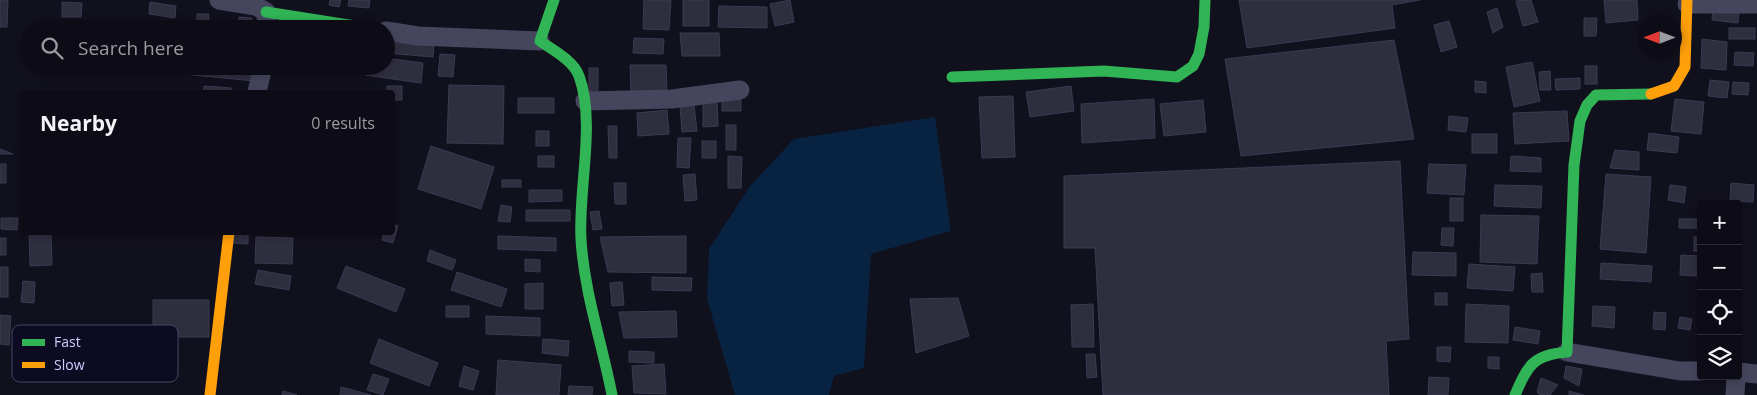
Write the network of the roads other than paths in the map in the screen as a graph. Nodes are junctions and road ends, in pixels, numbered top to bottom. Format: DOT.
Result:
graph roads {
  1 [pos="219,0"];
  2 [pos="554,0"];
  3 [pos="1205,0"];
  4 [pos="1687,2"];
  5 [pos="1757,4"];
  6 [pos="267,20"];
  7 [pos="395,32"];
  8 [pos="540,40"];
  9 [pos="262,75"];
  10 [pos="952,77"];
  11 [pos="258,90"];
  12 [pos="740,90"];
  13 [pos="585,100"];
  14 [pos="229,235"];
  15 [pos="1567,352"];
  16 [pos="1697,371"];
  17 [pos="1742,372"];
  18 [pos="1757,374"];
  19 [pos="1736,380"];
  20 [pos="210,395"];
  21 [pos="612,395"];
  22 [pos="1515,395"];
  23 [pos="1735,395"];
  1 -- 6 [label="street"];
  2 -- 8 [label="street"];
  3 -- 10 [label="street"];
  4 -- 5 [label="street"];
  4 -- 15 [label="street"];
  7 -- 8 [label="street"];
  8 -- 13 [label="street"];
  9 -- 11 [label="street"];
  12 -- 13 [label="street"];
  13 -- 21 [label="street"];
  14 -- 20 [label="street"];
  15 -- 16 [label="street"];
  15 -- 22 [label="street"];
  17 -- 18 [label="street"];
  19 -- 23 [label="street"];
}
